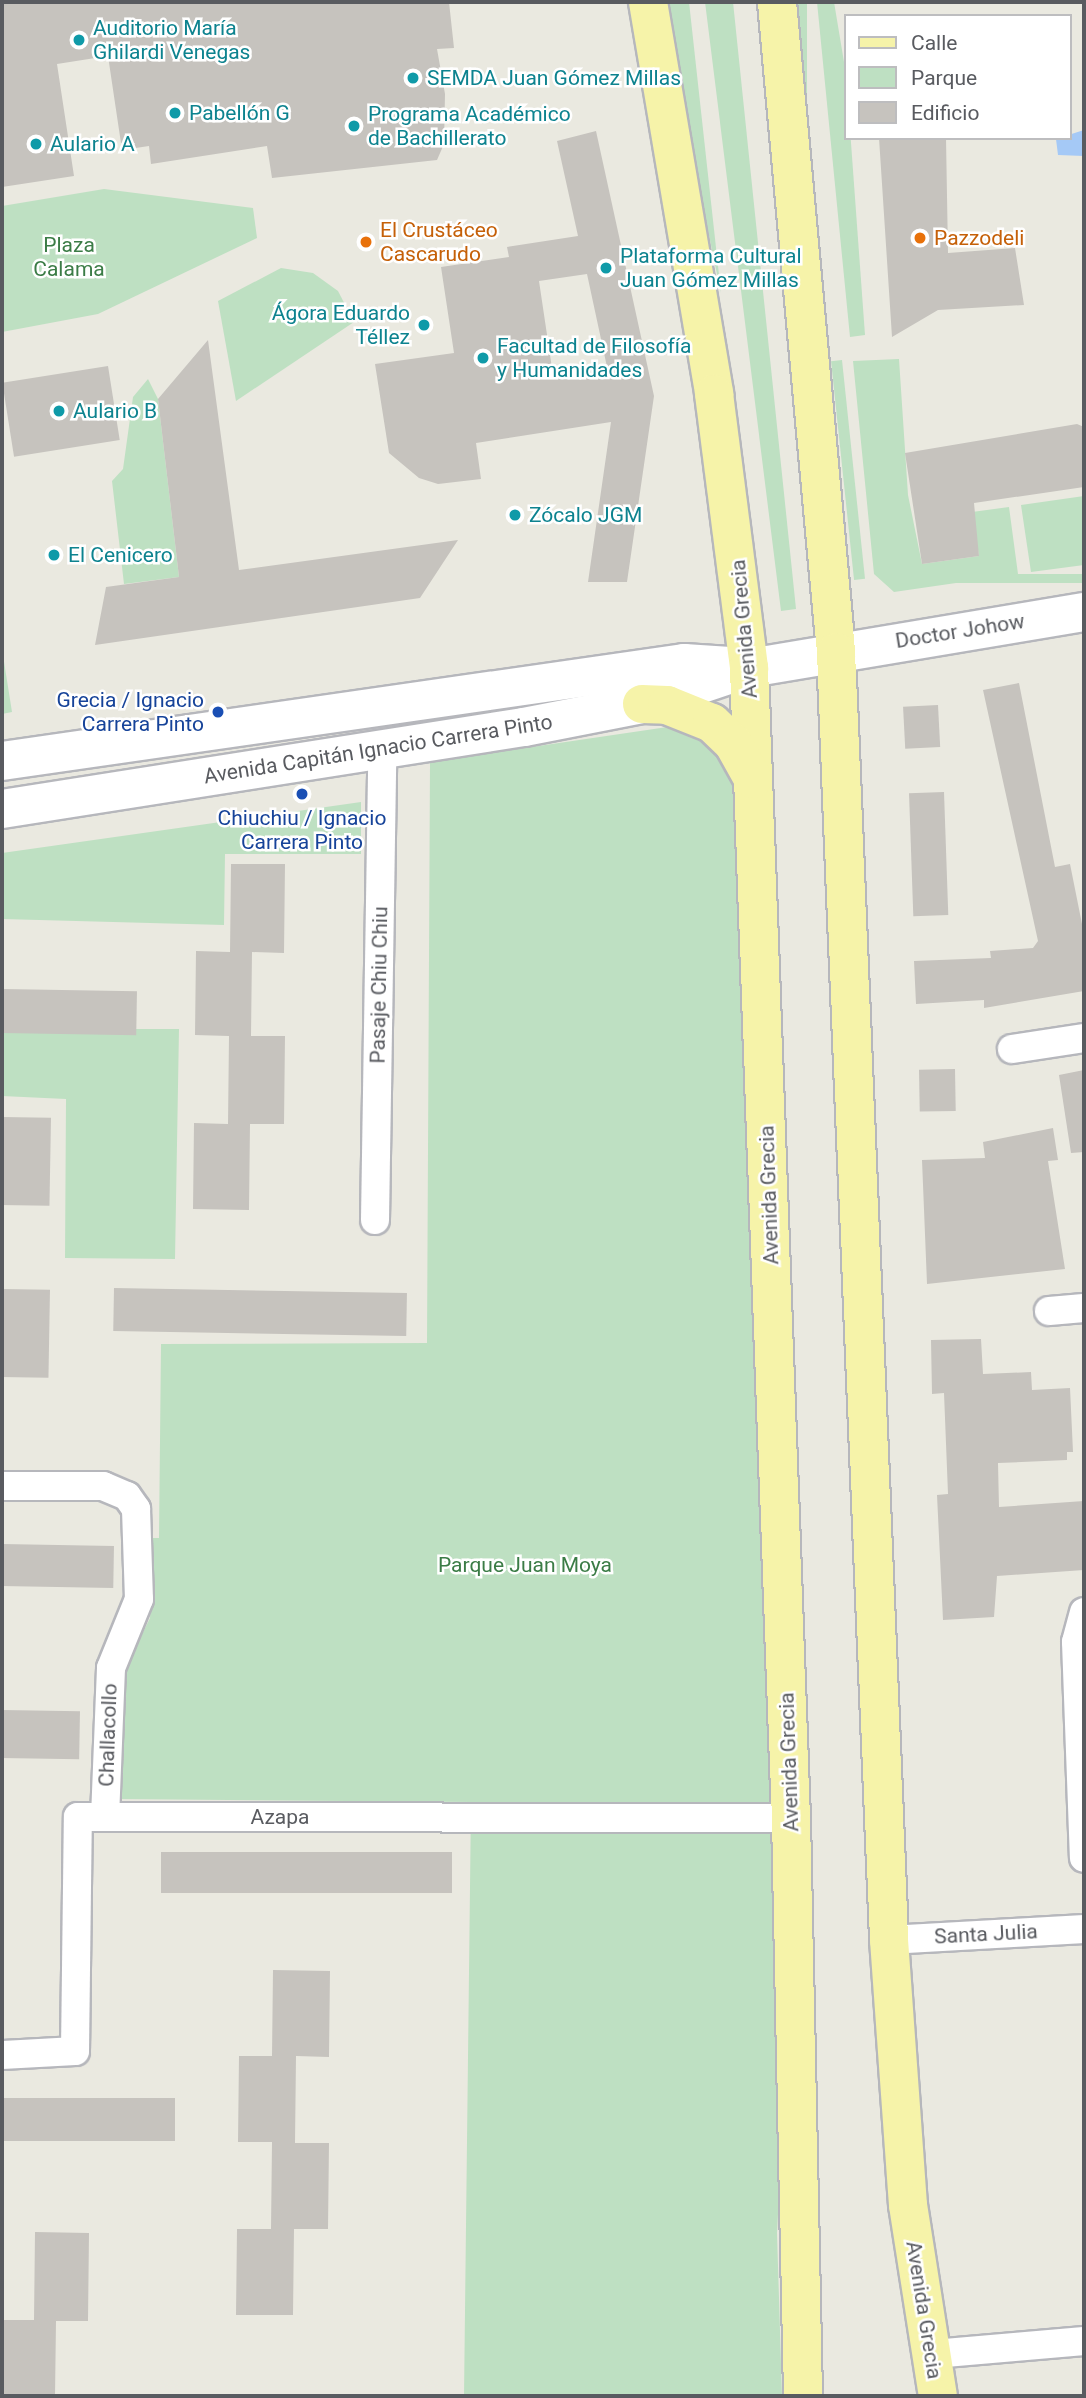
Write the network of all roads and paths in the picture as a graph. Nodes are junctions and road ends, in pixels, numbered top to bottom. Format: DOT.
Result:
graph roads {
  1 [pos="648,2"];
  2 [pos="777,2"];
  3 [pos="1084,612"];
  4 [pos="836,652"];
  5 [pos="749,668"];
  6 [pos="642,704"];
  7 [pos="380,706"];
  8 [pos="382,749"];
  9 [pos="2,761"];
  10 [pos="754,781"];
  11 [pos="2,809"];
  12 [pos="1084,1038"];
  13 [pos="1012,1049"];
  14 [pos="375,1220"];
  15 [pos="1084,1308"];
  16 [pos="1049,1311"];
  17 [pos="2,1486"];
  18 [pos="1084,1612"];
  19 [pos="106,1816"];
  20 [pos="791,1818"];
  21 [pos="1084,1858"];
  22 [pos="1084,1929"];
  23 [pos="888,1940"];
  24 [pos="2,2055"];
  25 [pos="1084,2341"];
  26 [pos="933,2354"];
  27 [pos="803,2396"];
  28 [pos="938,2396"];
  1 -- 5 [label="main road, Avenida Grecia"];
  2 -- 4 [label="main road, Avenida Grecia"];
  3 -- 4 [label="street, Doctor Johow"];
  4 -- 5 [label="street, Avenida Capitán Ignacio Carrera Pinto"];
  4 -- 23 [label="main road, Avenida Grecia"];
  5 -- 6 [label="street, Avenida Capitán Ignacio Carrera Pinto"];
  5 -- 7 [label="street, Avenida Capitán Ignacio Carrera Pinto"];
  5 -- 10 [label="main road, Avenida Grecia"];
  6 -- 8 [label="street, Avenida Capitán Ignacio Carrera Pinto"];
  6 -- 10 [label="main road"];
  7 -- 8 [label="street"];
  7 -- 9 [label="street, Avenida Capitán Ignacio Carrera Pinto"];
  8 -- 11 [label="street, Avenida Capitán Ignacio Carrera Pinto"];
  8 -- 14 [label="street, Pasaje Chiu Chiu"];
  10 -- 20 [label="main road, Avenida Grecia"];
  12 -- 13 [label="street"];
  15 -- 16 [label="street"];
  17 -- 19 [label="street, Challacollo"];
  18 -- 21 [label="street"];
  19 -- 20 [label="street, Azapa"];
  19 -- 24 [label="street, Azapa"];
  20 -- 27 [label="main road, Avenida Grecia"];
  22 -- 23 [label="street, Santa Julia"];
  23 -- 26 [label="main road, Avenida Grecia"];
  25 -- 26 [label="street"];
  26 -- 28 [label="main road, Avenida Grecia"];
}
